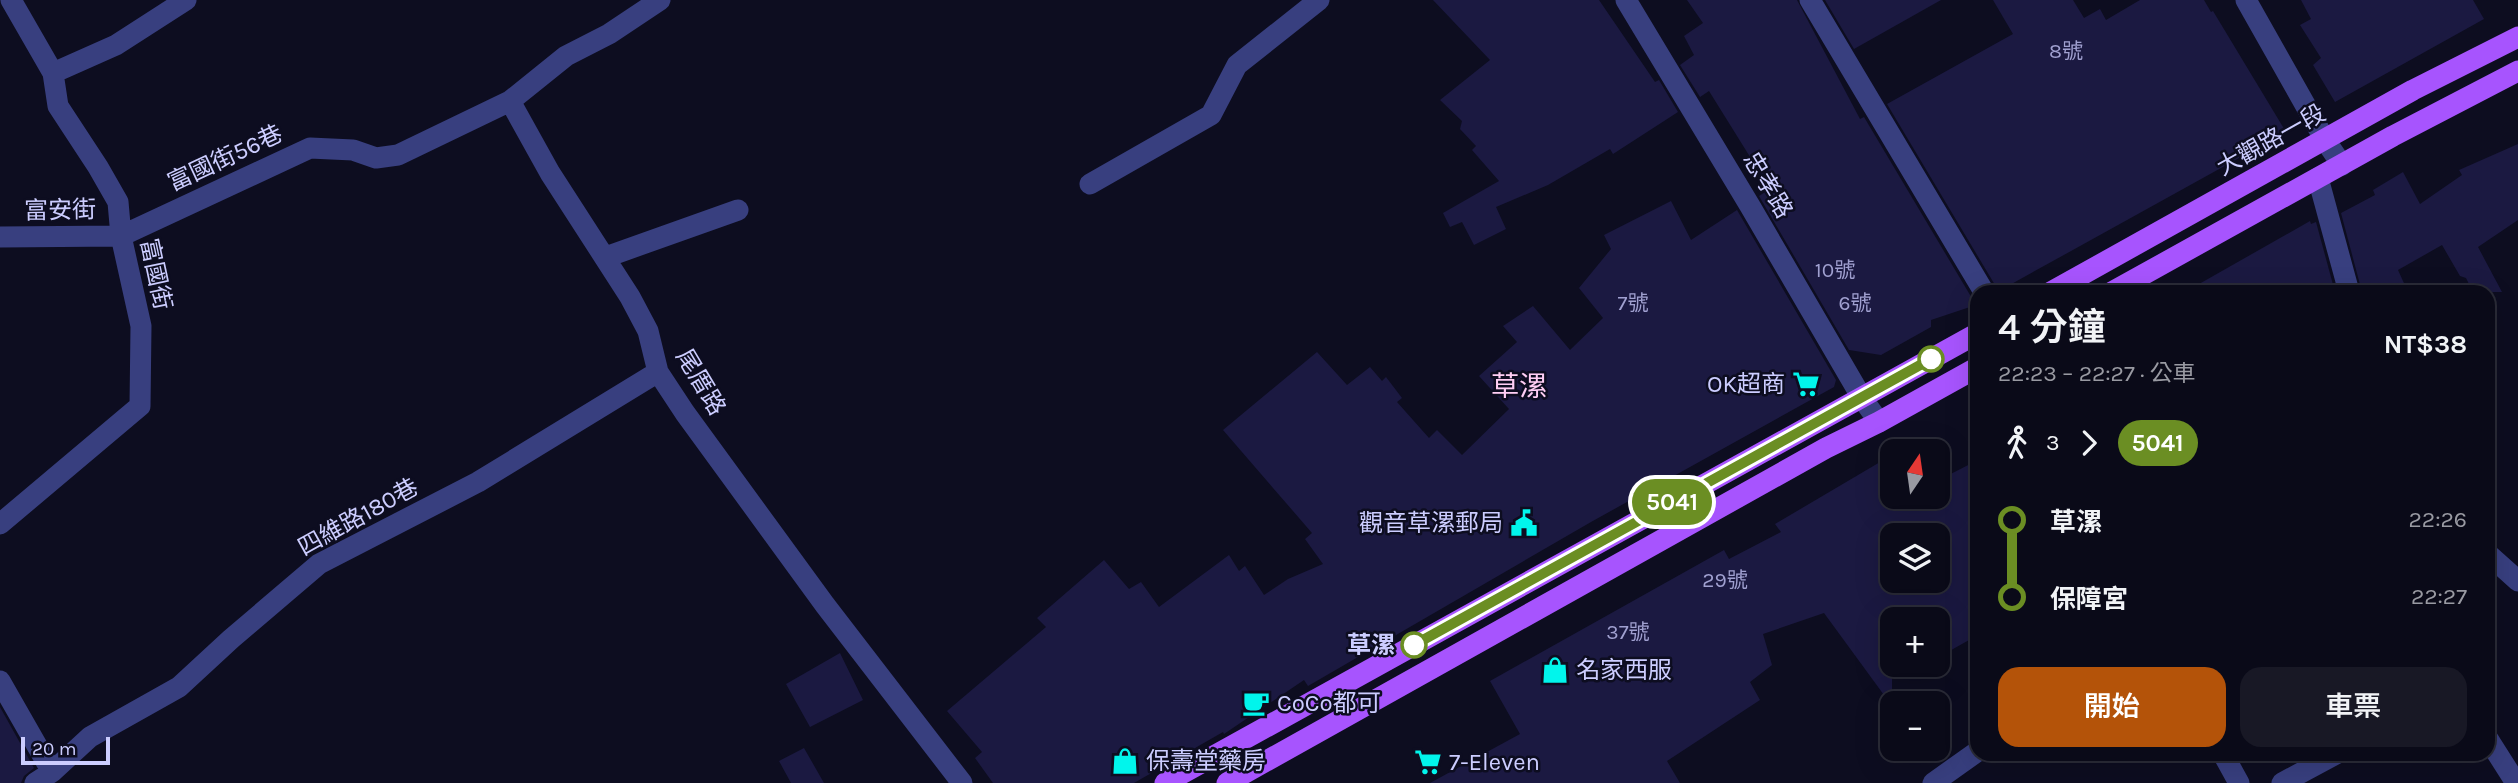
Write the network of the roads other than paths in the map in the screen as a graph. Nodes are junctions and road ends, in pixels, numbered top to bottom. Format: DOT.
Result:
graph roads {
  1 [pos="11,0"];
  2 [pos="186,0"];
  3 [pos="660,0"];
  4 [pos="1319,0"];
  5 [pos="1626,0"];
  6 [pos="1810,0"];
  7 [pos="2246,0"];
  8 [pos="2518,37"];
  9 [pos="2518,71"];
  10 [pos="53,73"];
  11 [pos="510,101"];
  12 [pos="2325,140"];
  13 [pos="2342,165"];
  14 [pos="2318,178"];
  15 [pos="1090,184"];
  16 [pos="738,210"];
  17 [pos="121,236"];
  18 [pos="0,237"];
  19 [pos="606,257"];
  20 [pos="1980,285"];
  21 [pos="2064,285"];
  22 [pos="2125,285"];
  23 [pos="2347,285"];
  24 [pos="1970,337"];
  25 [pos="1970,371"];
  26 [pos="658,372"];
  27 [pos="1862,398"];
  28 [pos="1879,422"];
  29 [pos="0,524"];
  30 [pos="2495,560"];
  31 [pos="2518,581"];
  32 [pos="0,681"];
  33 [pos="2495,749"];
  34 [pos="1970,757"];
  35 [pos="2227,761"];
  36 [pos="2323,761"];
  37 [pos="43,777"];
  38 [pos="962,783"];
  39 [pos="1165,783"];
  40 [pos="1227,783"];
  41 [pos="1933,783"];
  42 [pos="2239,783"];
  43 [pos="2282,783"];
  44 [pos="2516,783"];
  1 -- 10 [label="street, 富國街"];
  2 -- 10 [label="street"];
  3 -- 11 [label="street"];
  4 -- 15 [label="street"];
  5 -- 27 [label="street, 忠孝路"];
  6 -- 20 [label="street"];
  7 -- 12 [label="street"];
  8 -- 12 [label="main road, 大觀路一段"];
  9 -- 13 [label="main road"];
  10 -- 17 [label="street, 富國街"];
  11 -- 17 [label="street, 富國街56巷"];
  11 -- 19 [label="street, 尾厝路"];
  12 -- 13 [label="street"];
  12 -- 21 [label="main road, 大觀路一段"];
  13 -- 14 [label="main road"];
  14 -- 22 [label="main road"];
  14 -- 23 [label="street"];
  16 -- 19 [label="street"];
  17 -- 18 [label="street, 富安街"];
  17 -- 29 [label="street, 富國街"];
  19 -- 26 [label="street, 尾厝路"];
  24 -- 27 [label="main road"];
  25 -- 28 [label="main road"];
  26 -- 37 [label="street, 四維路180巷"];
  26 -- 38 [label="street, 尾厝路"];
  27 -- 28 [label="street, 忠孝路"];
  27 -- 39 [label="main road"];
  28 -- 40 [label="main road"];
  30 -- 31 [label="street"];
  32 -- 37 [label="street"];
  33 -- 44 [label="street"];
  34 -- 41 [label="street"];
  35 -- 42 [label="street"];
  36 -- 43 [label="street"];
}
